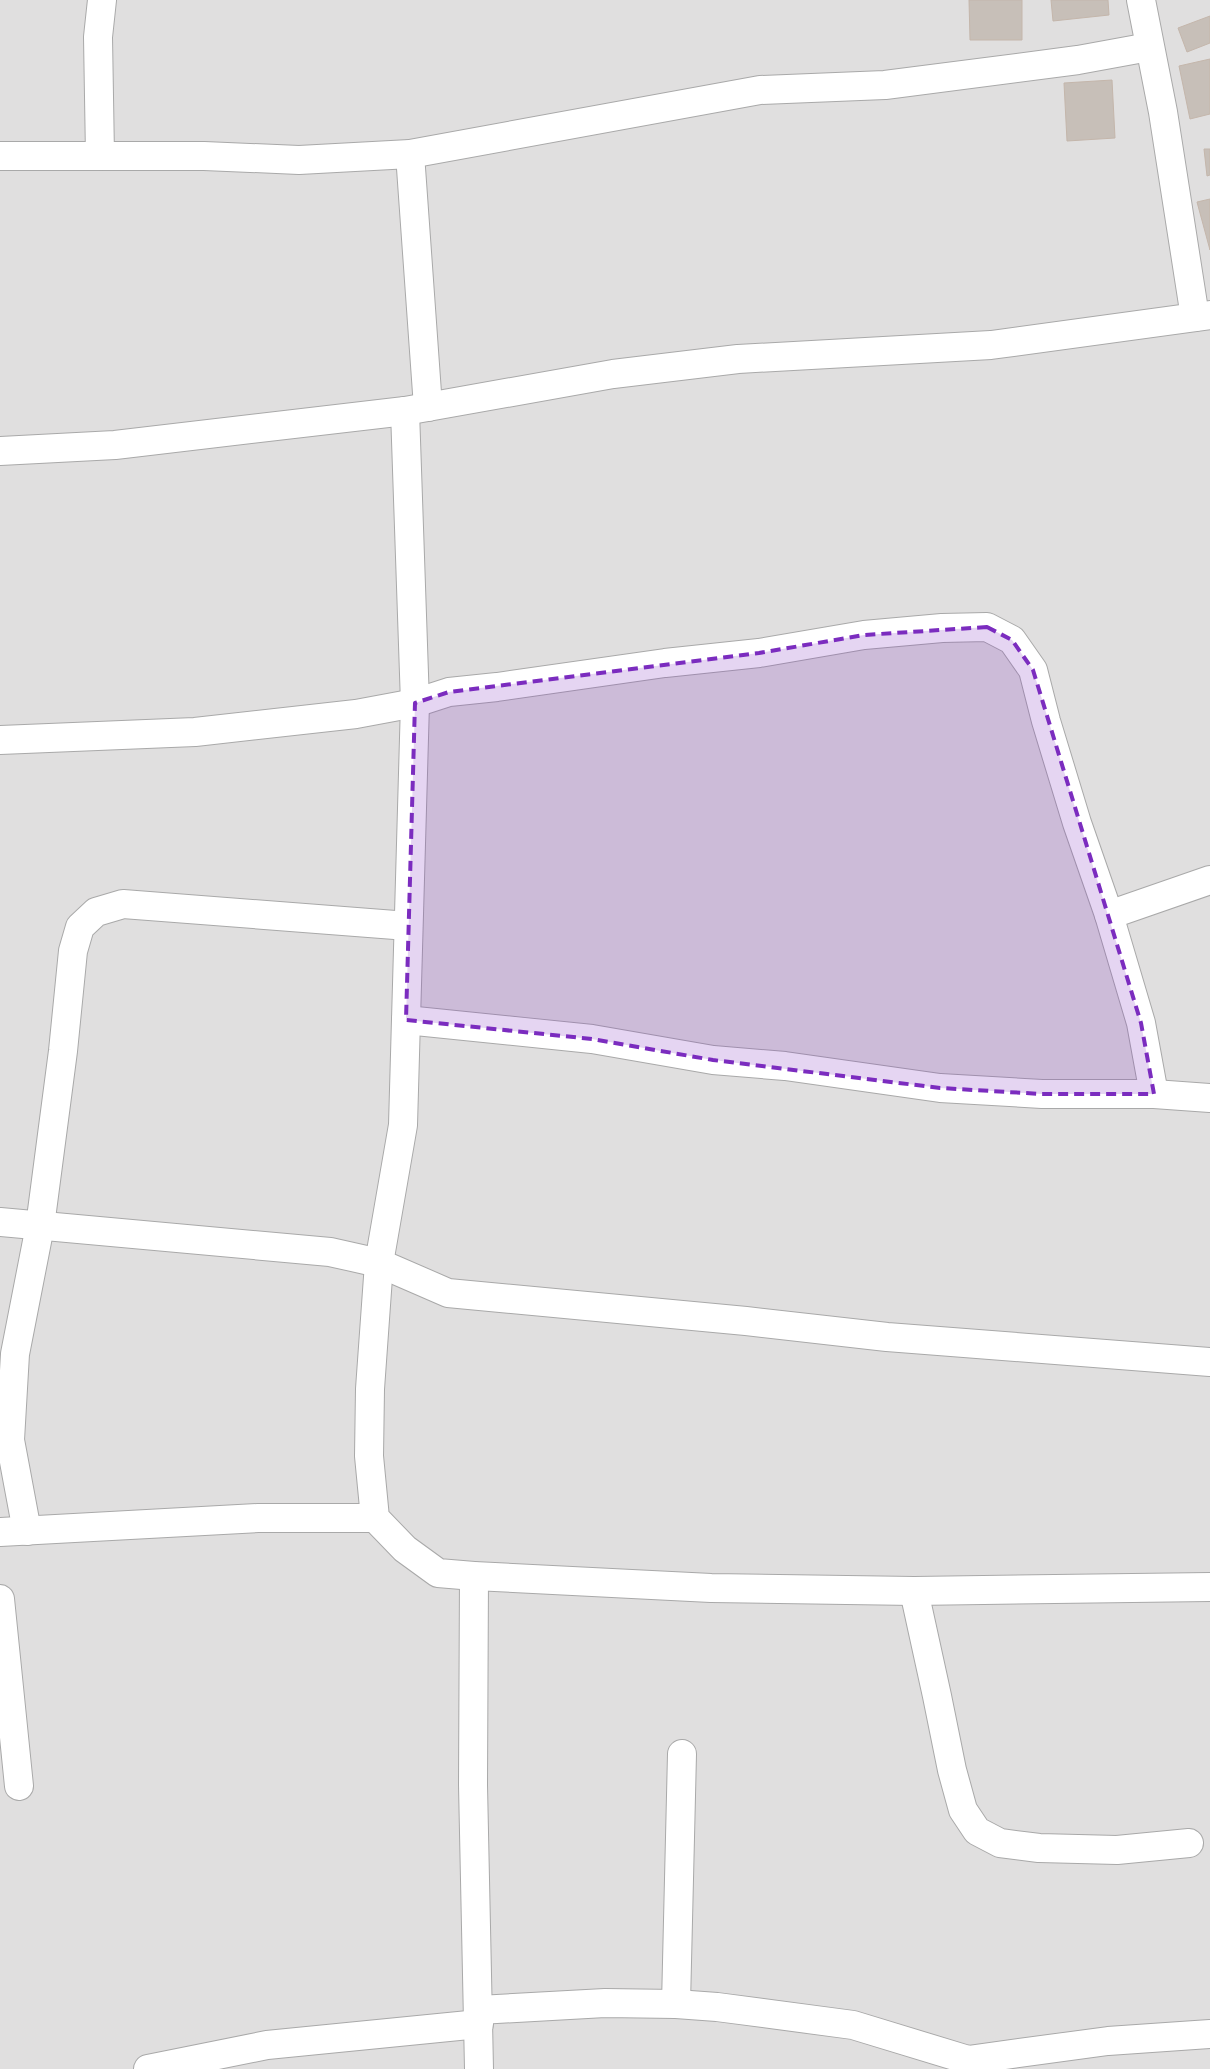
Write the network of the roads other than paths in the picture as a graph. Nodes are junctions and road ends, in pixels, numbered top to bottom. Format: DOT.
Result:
graph roads {
  1 [pos="102,0"];
  2 [pos="1141,0"];
  3 [pos="1149,47"];
  4 [pos="410,154"];
  5 [pos="0,156"];
  6 [pos="100,156"];
  7 [pos="1202,316"];
  8 [pos="417,409"];
  9 [pos="0,451"];
  10 [pos="415,703"];
  11 [pos="0,740"];
  12 [pos="1210,880"];
  13 [pos="1109,915"];
  14 [pos="408,926"];
  15 [pos="406,1020"];
  16 [pos="1154,1094"];
  17 [pos="1210,1098"];
  18 [pos="0,1222"];
  19 [pos="40,1226"];
  20 [pos="379,1262"];
  21 [pos="1210,1362"];
  22 [pos="375,1518"];
  23 [pos="27,1531"];
  24 [pos="0,1532"];
  25 [pos="474,1576"];
  26 [pos="1210,1587"];
  27 [pos="914,1592"];
  28 [pos="0,1599"];
  29 [pos="682,1754"];
  30 [pos="19,1786"];
  31 [pos="1189,1843"];
  32 [pos="676,2004"];
  33 [pos="479,2017"];
  34 [pos="1210,2034"];
  35 [pos="148,2069"];
  36 [pos="479,2069"];
  1 -- 6 [label="street"];
  2 -- 3 [label="street"];
  3 -- 4 [label="street"];
  3 -- 7 [label="street"];
  4 -- 6 [label="street"];
  4 -- 8 [label="street"];
  5 -- 6 [label="street"];
  7 -- 8 [label="street"];
  8 -- 9 [label="street"];
  8 -- 10 [label="street"];
  10 -- 11 [label="street"];
  10 -- 13 [label="street"];
  10 -- 14 [label="street"];
  12 -- 13 [label="street"];
  13 -- 16 [label="street"];
  14 -- 15 [label="street"];
  14 -- 19 [label="street"];
  15 -- 16 [label="street"];
  15 -- 20 [label="street"];
  16 -- 17 [label="street"];
  18 -- 19 [label="street"];
  19 -- 20 [label="street"];
  19 -- 23 [label="street"];
  20 -- 21 [label="street"];
  20 -- 22 [label="street"];
  22 -- 23 [label="street"];
  22 -- 25 [label="street"];
  23 -- 24 [label="street"];
  25 -- 27 [label="street"];
  25 -- 33 [label="street"];
  26 -- 27 [label="street"];
  27 -- 31 [label="street"];
  28 -- 30 [label="street"];
  29 -- 32 [label="street"];
  32 -- 33 [label="street"];
  32 -- 34 [label="street"];
  33 -- 35 [label="street"];
  33 -- 36 [label="street"];
}
